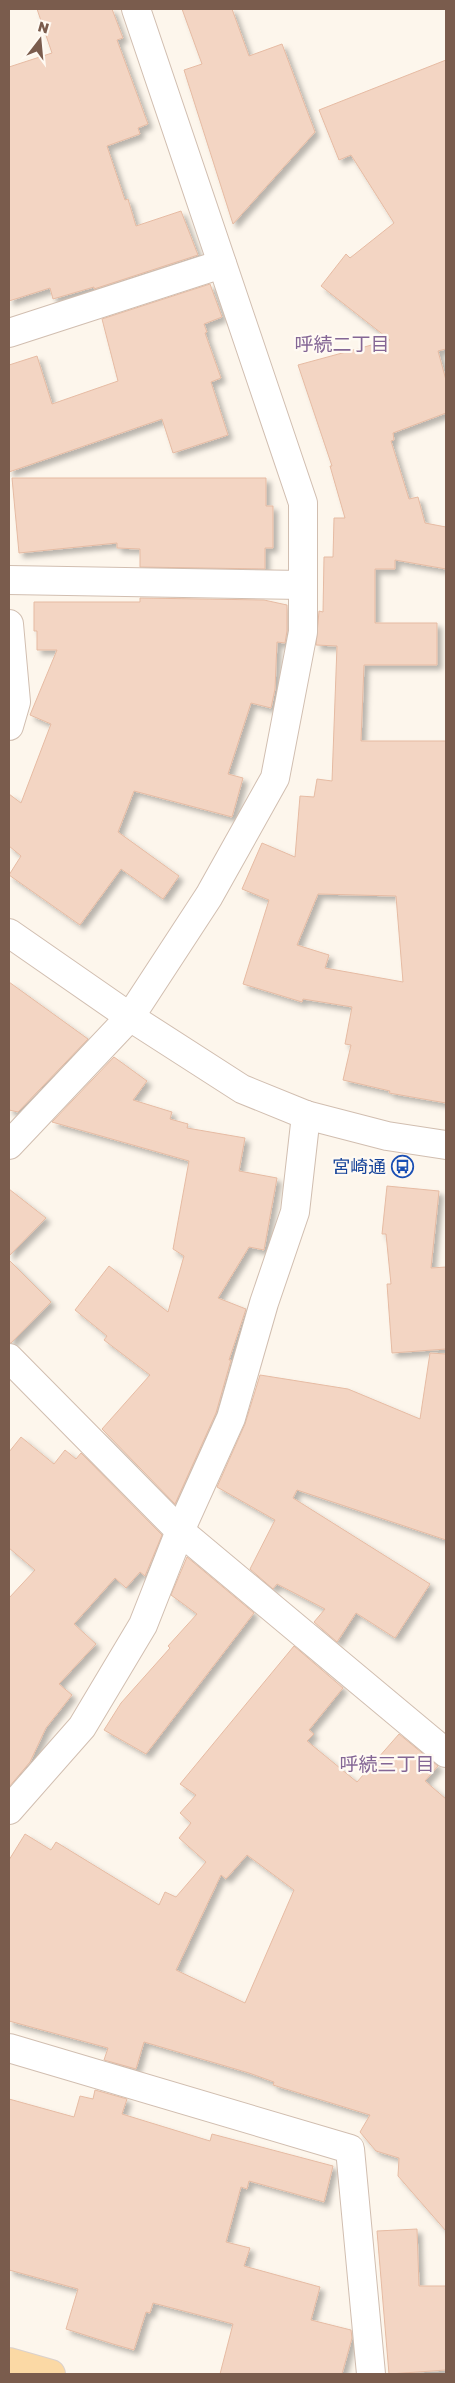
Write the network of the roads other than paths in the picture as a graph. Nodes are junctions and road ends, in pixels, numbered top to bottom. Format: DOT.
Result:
graph roads {
  1 [pos="136,9"];
  2 [pos="222,264"];
  3 [pos="9,333"];
  4 [pos="9,580"];
  5 [pos="303,585"];
  6 [pos="9,624"];
  7 [pos="9,726"];
  8 [pos="9,933"];
  9 [pos="130,1017"];
  10 [pos="306,1116"];
  11 [pos="9,1145"];
  12 [pos="446,1145"];
  13 [pos="9,1358"];
  14 [pos="180,1531"];
  15 [pos="446,1753"];
  16 [pos="9,1810"];
  17 [pos="9,2048"];
  18 [pos="9,2362"];
  19 [pos="51,2374"];
  20 [pos="371,2374"];
  1 -- 2 [label="street"];
  2 -- 3 [label="street"];
  2 -- 5 [label="street"];
  4 -- 5 [label="street"];
  5 -- 9 [label="street"];
  6 -- 7 [label="street"];
  8 -- 9 [label="street"];
  9 -- 10 [label="street"];
  9 -- 11 [label="street"];
  10 -- 12 [label="street"];
  10 -- 14 [label="street"];
  13 -- 14 [label="street"];
  14 -- 15 [label="street"];
  14 -- 16 [label="street"];
  17 -- 20 [label="street"];
  18 -- 19 [label="main road"];
}
